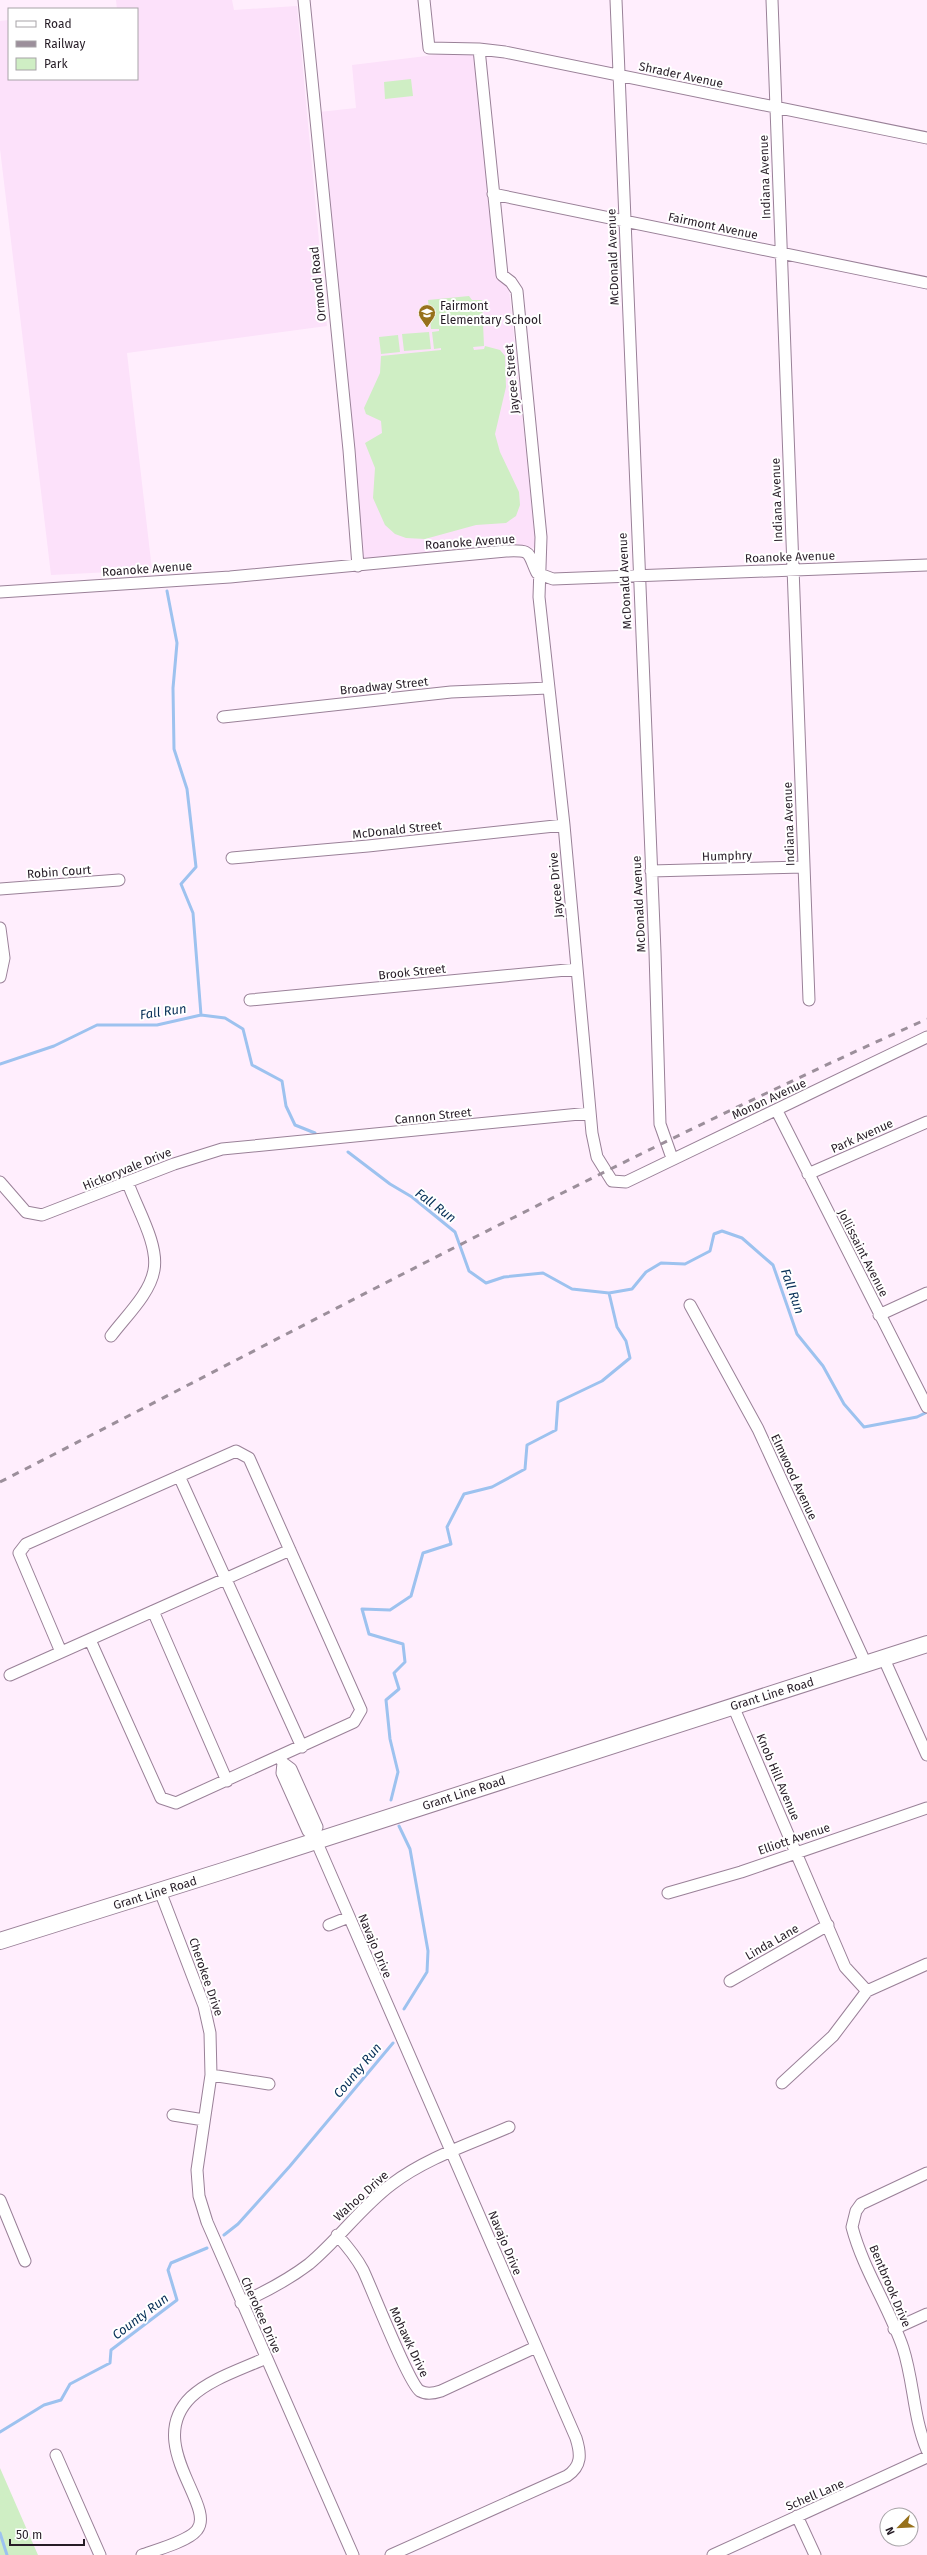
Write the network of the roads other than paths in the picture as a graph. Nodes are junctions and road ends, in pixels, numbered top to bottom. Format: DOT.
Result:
graph roads {
  1 [pos="304,0"];
  2 [pos="424,0"];
  3 [pos="616,0"];
  4 [pos="772,0"];
  5 [pos="479,49"];
  6 [pos="619,76"];
  7 [pos="776,108"];
  8 [pos="927,138"];
  9 [pos="493,194"];
  10 [pos="624,221"];
  11 [pos="781,253"];
  12 [pos="927,283"];
  13 [pos="927,565"];
  14 [pos="358,566"];
  15 [pos="793,570"];
  16 [pos="539,574"];
  17 [pos="638,576"];
  18 [pos="0,592"];
  19 [pos="548,688"];
  20 [pos="223,717"];
  21 [pos="564,825"];
  22 [pos="232,858"];
  23 [pos="804,867"];
  24 [pos="651,871"];
  25 [pos="119,880"];
  26 [pos="0,889"];
  27 [pos="0,928"];
  28 [pos="577,969"];
  29 [pos="0,977"];
  30 [pos="250,1000"];
  31 [pos="809,1000"];
  32 [pos="927,1037"];
  33 [pos="777,1111"];
  34 [pos="590,1113"];
  35 [pos="927,1122"];
  36 [pos="278,1143"];
  37 [pos="672,1158"];
  38 [pos="808,1174"];
  39 [pos="0,1182"];
  40 [pos="128,1183"];
  41 [pos="620,1183"];
  42 [pos="927,1293"];
  43 [pos="690,1305"];
  44 [pos="879,1315"];
  45 [pos="111,1336"];
  46 [pos="926,1406"];
  47 [pos="180,1476"];
  48 [pos="290,1550"];
  49 [pos="226,1579"];
  50 [pos="153,1611"];
  51 [pos="90,1640"];
  52 [pos="927,1644"];
  53 [pos="61,1652"];
  54 [pos="884,1659"];
  55 [pos="866,1664"];
  56 [pos="10,1675"];
  57 [pos="733,1706"];
  58 [pos="302,1747"];
  59 [pos="927,1755"];
  60 [pos="282,1760"];
  61 [pos="227,1781"];
  62 [pos="927,1808"];
  63 [pos="315,1838"];
  64 [pos="796,1852"];
  65 [pos="160,1891"];
  66 [pos="668,1893"];
  67 [pos="349,1917"];
  68 [pos="329,1925"];
  69 [pos="828,1925"];
  70 [pos="0,1941"];
  71 [pos="927,1964"];
  72 [pos="730,1981"];
  73 [pos="866,1990"];
  74 [pos="211,2075"];
  75 [pos="782,2082"];
  76 [pos="269,2084"];
  77 [pos="173,2115"];
  78 [pos="204,2120"];
  79 [pos="509,2127"];
  80 [pos="450,2153"];
  81 [pos="927,2173"];
  82 [pos="0,2200"];
  83 [pos="338,2235"];
  84 [pos="25,2261"];
  85 [pos="241,2303"];
  86 [pos="927,2314"];
  87 [pos="894,2329"];
  88 [pos="536,2347"];
  89 [pos="266,2358"];
  90 [pos="927,2450"];
  91 [pos="56,2455"];
  92 [pos="927,2458"];
  93 [pos="797,2516"];
  94 [pos="100,2555"];
  95 [pos="142,2555"];
  96 [pos="353,2555"];
  97 [pos="391,2555"];
  98 [pos="713,2555"];
  99 [pos="815,2555"];
  1 -- 14 [label="street, Ormond Road"];
  2 -- 5 [label="street, Shrader Avenue"];
  3 -- 6 [label="street, McDonald Avenue"];
  4 -- 7 [label="street, Indiana Avenue"];
  5 -- 6 [label="street, Shrader Avenue"];
  5 -- 9 [label="street, Jaycee Street"];
  6 -- 7 [label="street, Shrader Avenue"];
  6 -- 10 [label="street, McDonald Avenue"];
  7 -- 8 [label="street, Shrader Avenue"];
  7 -- 11 [label="street, Indiana Avenue"];
  9 -- 10 [label="street, Fairmont Avenue"];
  9 -- 16 [label="street, Jaycee Street"];
  10 -- 11 [label="street, Fairmont Avenue"];
  10 -- 17 [label="street, McDonald Avenue"];
  11 -- 12 [label="street, Fairmont Avenue"];
  11 -- 15 [label="street, Indiana Avenue"];
  13 -- 15 [label="street, Roanoke Avenue"];
  14 -- 16 [label="street, Roanoke Avenue"];
  14 -- 18 [label="street, Roanoke Avenue"];
  15 -- 17 [label="street, Roanoke Avenue"];
  15 -- 23 [label="street, Indiana Avenue"];
  16 -- 17 [label="street, Roanoke Avenue"];
  16 -- 19 [label="street, Jaycee Drive"];
  17 -- 24 [label="street, McDonald Avenue"];
  19 -- 20 [label="street, Broadway Street"];
  19 -- 21 [label="street, Jaycee Drive"];
  21 -- 22 [label="street, McDonald Street"];
  21 -- 28 [label="street, Jaycee Drive"];
  23 -- 24 [label="street, Humphry"];
  23 -- 31 [label="street, Indiana Avenue"];
  24 -- 37 [label="street, McDonald Avenue"];
  25 -- 26 [label="street, Robin Court"];
  27 -- 29 [label="street"];
  28 -- 30 [label="street, Brook Street"];
  28 -- 34 [label="street, Jaycee Drive"];
  32 -- 33 [label="street, Monon Avenue"];
  33 -- 37 [label="street, Monon Avenue"];
  33 -- 38 [label="street, Jollissaint Avenue"];
  34 -- 36 [label="street, Cannon Street"];
  34 -- 41 [label="street, Jaycee Drive"];
  35 -- 38 [label="street, Park Avenue"];
  36 -- 40 [label="street, Hickoryvale Drive"];
  37 -- 41 [label="street, Monon Avenue"];
  38 -- 44 [label="street, Jollissaint Avenue"];
  39 -- 40 [label="street, Hickoryvale Drive"];
  40 -- 45 [label="street"];
  42 -- 44 [label="street"];
  43 -- 55 [label="street, Elmwood Avenue"];
  44 -- 46 [label="street, Jollissaint Avenue"];
  47 -- 48 [label="street"];
  47 -- 49 [label="street"];
  47 -- 53 [label="street"];
  48 -- 49 [label="street"];
  48 -- 58 [label="street"];
  49 -- 50 [label="street"];
  49 -- 58 [label="street"];
  50 -- 51 [label="street"];
  50 -- 61 [label="street"];
  51 -- 53 [label="street"];
  51 -- 61 [label="street"];
  52 -- 54 [label="main road, Grant Line Road"];
  53 -- 56 [label="street"];
  54 -- 55 [label="main road, Grant Line Road"];
  54 -- 59 [label="street"];
  55 -- 57 [label="main road, Grant Line Road"];
  57 -- 63 [label="main road, Grant Line Road"];
  57 -- 64 [label="street, Knob Hill Avenue"];
  58 -- 60 [label="street"];
  60 -- 61 [label="street"];
  60 -- 63 [label="street, Navajo Drive"];
  62 -- 64 [label="street, Elliott Avenue"];
  63 -- 65 [label="main road, Grant Line Road"];
  63 -- 67 [label="street, Navajo Drive"];
  64 -- 66 [label="street, Elliott Avenue"];
  64 -- 69 [label="street, Knob Hill Avenue"];
  65 -- 70 [label="main road, Grant Line Road"];
  65 -- 74 [label="street, Cherokee Drive"];
  67 -- 68 [label="street"];
  67 -- 80 [label="street, Navajo Drive"];
  69 -- 72 [label="street, Linda Lane"];
  69 -- 73 [label="street, Knob Hill Avenue"];
  71 -- 73 [label="street"];
  73 -- 75 [label="street"];
  74 -- 76 [label="street"];
  74 -- 78 [label="street, Cherokee Drive"];
  77 -- 78 [label="street"];
  78 -- 85 [label="street, Cherokee Drive"];
  79 -- 80 [label="street, Wahoo Drive"];
  80 -- 83 [label="street, Wahoo Drive"];
  80 -- 88 [label="street, Navajo Drive"];
  81 -- 87 [label="street, Bentbrook Drive"];
  82 -- 84 [label="street"];
  83 -- 85 [label="street, Wahoo Drive"];
  83 -- 88 [label="street, Mohawk Drive"];
  85 -- 89 [label="street, Cherokee Drive"];
  86 -- 87 [label="street"];
  87 -- 90 [label="street, Bentbrook Drive"];
  88 -- 97 [label="street, Navajo Drive"];
  89 -- 95 [label="street"];
  89 -- 96 [label="street, Cherokee Drive"];
  91 -- 94 [label="street"];
  92 -- 93 [label="street, Schell Lane"];
  93 -- 98 [label="street, Schell Lane"];
  93 -- 99 [label="street"];
}
